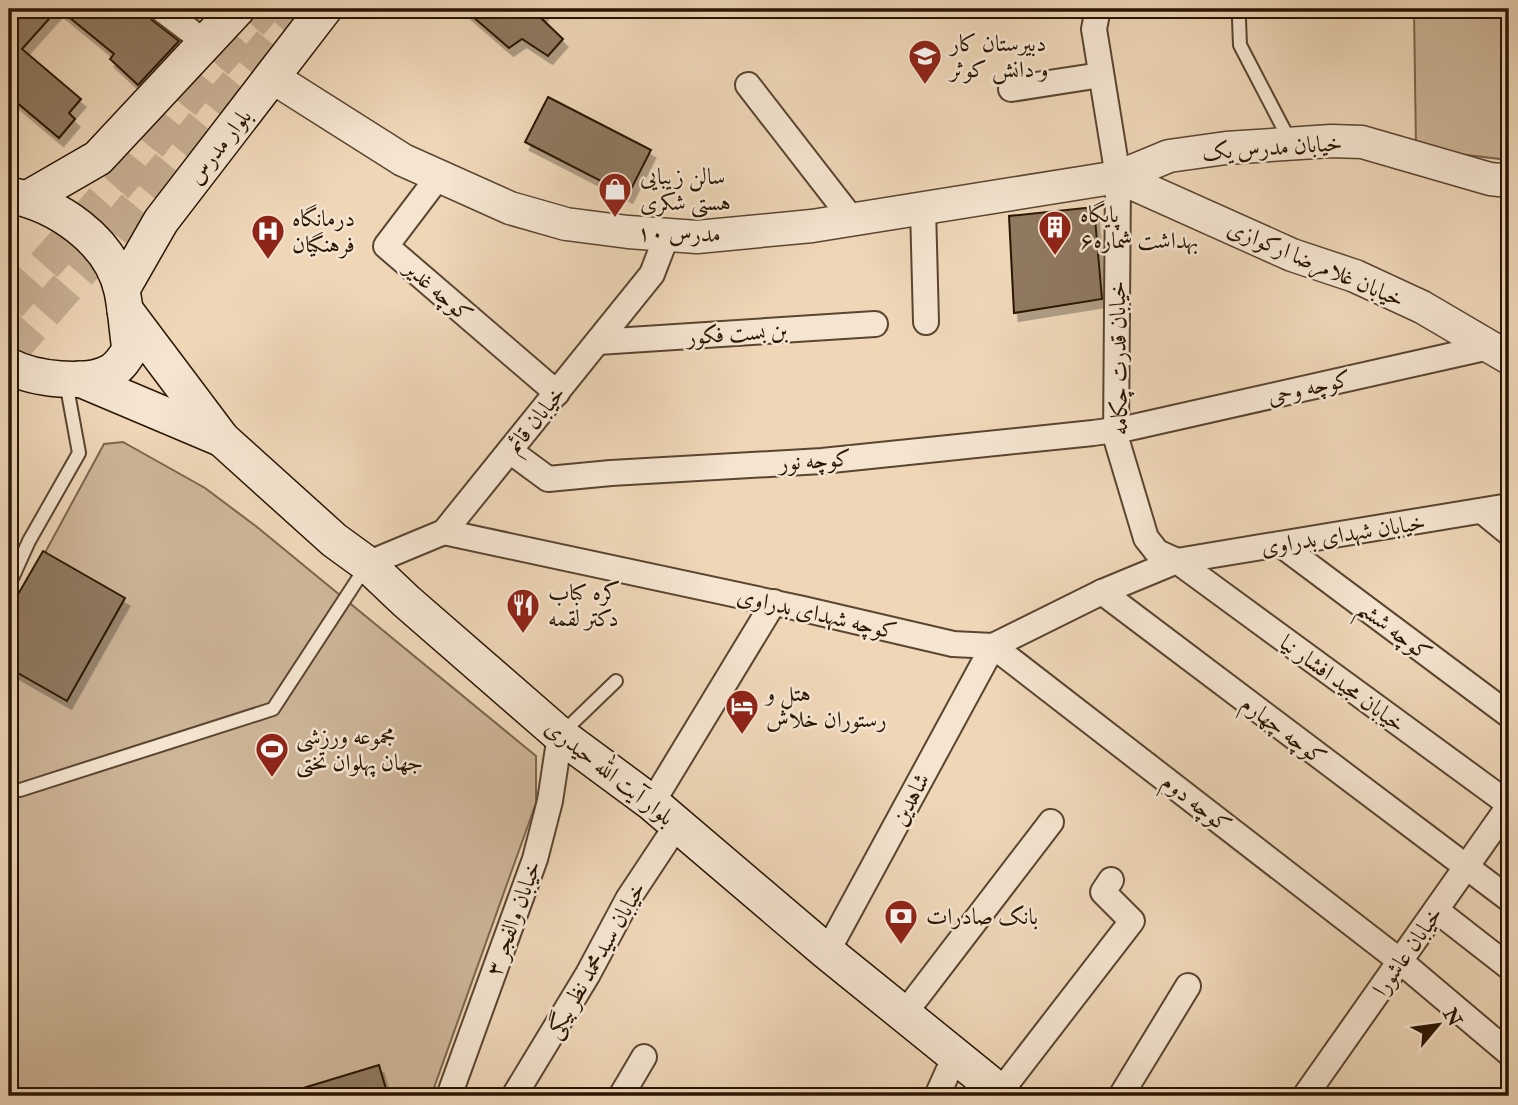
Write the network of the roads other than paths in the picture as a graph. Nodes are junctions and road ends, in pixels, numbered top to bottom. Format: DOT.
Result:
graph roads {
  1 [pos="161,9"];
  2 [pos="237,9"];
  3 [pos="324,9"];
  4 [pos="1098,9"];
  5 [pos="1240,9"];
  6 [pos="206,43"];
  7 [pos="1101,75"];
  8 [pos="272,77"];
  9 [pos="748,85"];
  10 [pos="1011,89"];
  11 [pos="1291,144"];
  12 [pos="439,176"];
  13 [pos="1118,177"];
  14 [pos="1509,181"];
  15 [pos="18,197"];
  16 [pos="923,208"];
  17 [pos="852,219"];
  18 [pos="667,235"];
  19 [pos="123,300"];
  20 [pos="926,322"];
  21 [pos="875,324"];
  22 [pos="598,342"];
  23 [pos="1499,352"];
  24 [pos="13,374"];
  25 [pos="73,379"];
  26 [pos="557,393"];
  27 [pos="1122,429"];
  28 [pos="222,439"];
  29 [pos="510,451"];
  30 [pos="1509,506"];
  31 [pos="1482,511"];
  32 [pos="444,532"];
  33 [pos="1509,533"];
  34 [pos="1280,544"];
  35 [pos="1177,561"];
  36 [pos="367,564"];
  37 [pos="9,585"];
  38 [pos="1102,592"];
  39 [pos="774,602"];
  40 [pos="993,646"];
  41 [pos="616,681"];
  42 [pos="1509,715"];
  43 [pos="560,734"];
  44 [pos="20,790"];
  45 [pos="1509,805"];
  46 [pos="665,814"];
  47 [pos="1051,821"];
  48 [pos="1466,867"];
  49 [pos="1111,880"];
  50 [pos="1509,899"];
  51 [pos="1436,909"];
  52 [pos="827,952"];
  53 [pos="1400,961"];
  54 [pos="1509,967"];
  55 [pos="1188,986"];
  56 [pos="904,1014"];
  57 [pos="1509,1053"];
  58 [pos="955,1056"];
  59 [pos="644,1057"];
  60 [pos="1002,1094"];
  61 [pos="449,1096"];
  62 [pos="514,1096"];
  63 [pos="621,1096"];
  64 [pos="937,1096"];
  65 [pos="1121,1096"];
  66 [pos="1305,1096"];
  1 -- 6 [label="street"];
  2 -- 6 [label="main road"];
  3 -- 8 [label="main road, بلوار مدرس"];
  4 -- 7 [label="street, خیابان قدرت چکامه"];
  5 -- 11 [label="lane"];
  6 -- 15 [label="main road"];
  7 -- 10 [label="street"];
  7 -- 13 [label="street, خیابان قدرت چکامه"];
  8 -- 12 [label="street, مدرس ۱۰"];
  8 -- 19 [label="main road, بلوار مدرس"];
  9 -- 17 [label="street"];
  11 -- 13 [label="street, خیابان مدرس یک"];
  11 -- 14 [label="street, خیابان مدرس یک"];
  12 -- 18 [label="street, مدرس ۱۰"];
  12 -- 26 [label="street, کوچه غدیر"];
  13 -- 16 [label="street, مدرس ۱۰"];
  13 -- 23 [label="street, خیابان غلامرضا ارکوازی"];
  13 -- 27 [label="street, خیابان قدرت چکامه"];
  15 -- 19 [label="main road"];
  16 -- 17 [label="street, مدرس ۱۰"];
  16 -- 20 [label="street"];
  17 -- 18 [label="street, مدرس ۱۰"];
  18 -- 22 [label="street, خیابان قائم"];
  19 -- 25 [label="main road"];
  19 -- 28 [label="main road, بلوار آیت الله حیدری"];
  21 -- 22 [label="street, بن بست فکور"];
  22 -- 26 [label="street, خیابان قائم"];
  23 -- 27 [label="street, کوچه وحی"];
  24 -- 25 [label="main road"];
  25 -- 28 [label="main road, بلوار آیت الله حیدری"];
  25 -- 37 [label="lane"];
  26 -- 29 [label="street, خیابان قائم"];
  27 -- 29 [label="street, کوچه نور"];
  27 -- 35 [label="street, خیابان قدرت چکامه"];
  28 -- 36 [label="main road, بلوار آیت الله حیدری"];
  29 -- 32 [label="street, خیابان قائم"];
  30 -- 31 [label="street, خیابان شهدای بدراوی"];
  31 -- 33 [label="street"];
  31 -- 34 [label="street, خیابان شهدای بدراوی"];
  32 -- 36 [label="street, خیابان قائم"];
  32 -- 39 [label="street, کوچه شهدای بدراوی"];
  34 -- 35 [label="street, خیابان شهدای بدراوی"];
  34 -- 42 [label="street, کوچه ششم"];
  35 -- 38 [label="street, کوچه شهدای بدراوی"];
  35 -- 45 [label="street, خیابان مجید افشار نیا"];
  36 -- 43 [label="main road, بلوار آیت الله حیدری"];
  36 -- 44 [label="lane"];
  38 -- 40 [label="street, کوچه شهدای بدراوی"];
  38 -- 48 [label="street, کوچه چهارم"];
  39 -- 40 [label="street, کوچه شهدای بدراوی"];
  39 -- 46 [label="street, خیابان سیدمحمد نظر بیگی"];
  40 -- 52 [label="street, شاهدین"];
  40 -- 53 [label="street, کوچه دوم"];
  41 -- 43 [label="lane"];
  43 -- 46 [label="main road, بلوار آیت الله حیدری"];
  43 -- 61 [label="street, خیابان والفجر ۳"];
  45 -- 48 [label="street, خیابان عاشورا"];
  46 -- 52 [label="main road, بلوار آیت الله حیدری"];
  46 -- 62 [label="street, خیابان سیدمحمد نظر بیگی"];
  47 -- 56 [label="street"];
  48 -- 50 [label="street, کوچه چهارم"];
  48 -- 51 [label="street, خیابان عاشورا"];
  49 -- 60 [label="street"];
  51 -- 53 [label="street, خیابان عاشورا"];
  51 -- 54 [label="street"];
  52 -- 56 [label="main road, بلوار آیت الله حیدری"];
  53 -- 57 [label="street, کوچه دوم"];
  53 -- 66 [label="street, خیابان عاشورا"];
  55 -- 65 [label="street"];
  56 -- 58 [label="main road, بلوار آیت الله حیدری"];
  58 -- 60 [label="main road, بلوار آیت الله حیدری"];
  58 -- 64 [label="street"];
  59 -- 63 [label="street"];
}
